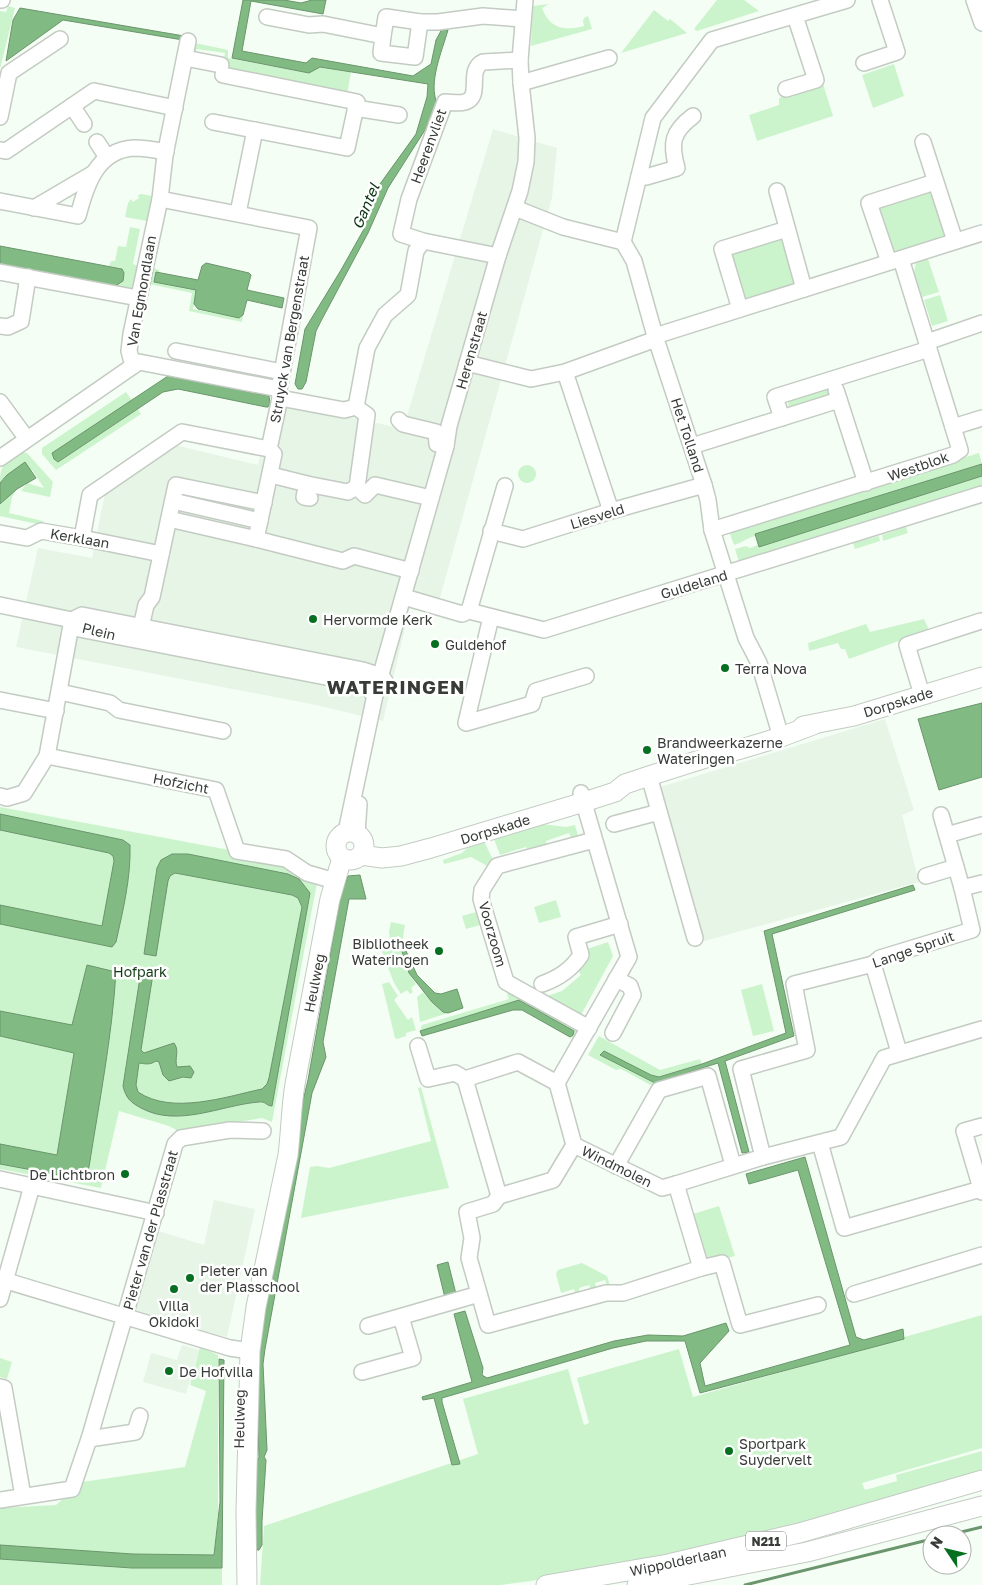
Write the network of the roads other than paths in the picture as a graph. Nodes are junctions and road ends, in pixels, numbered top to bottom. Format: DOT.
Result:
graph roads {
  1 [pos="525,0"];
  2 [pos="880,0"];
  3 [pos="974,0"];
  4 [pos="839,1"];
  5 [pos="796,16"];
  6 [pos="267,17"];
  7 [pos="523,19"];
  8 [pos="420,22"];
  9 [pos="982,24"];
  10 [pos="383,36"];
  11 [pos="60,39"];
  12 [pos="188,41"];
  13 [pos="185,58"];
  14 [pos="609,58"];
  15 [pos="520,60"];
  16 [pos="864,63"];
  17 [pos="521,84"];
  18 [pos="786,89"];
  19 [pos="72,106"];
  20 [pos="175,108"];
  21 [pos="356,108"];
  22 [pos="399,115"];
  23 [pos="693,116"];
  24 [pos="0,117"];
  25 [pos="213,122"];
  26 [pos="84,124"];
  27 [pos="255,130"];
  28 [pos="97,142"];
  29 [pos="924,142"];
  30 [pos="0,150"];
  31 [pos="166,152"];
  32 [pos="107,157"];
  33 [pos="92,174"];
  34 [pos="639,176"];
  35 [pos="935,182"];
  36 [pos="777,191"];
  37 [pos="160,199"];
  38 [pos="0,201"];
  39 [pos="34,208"];
  40 [pos="515,208"];
  41 [pos="238,214"];
  42 [pos="787,229"];
  43 [pos="982,232"];
  44 [pos="423,240"];
  45 [pos="955,241"];
  46 [pos="623,242"];
  47 [pos="498,256"];
  48 [pos="895,260"];
  49 [pos="0,272"];
  50 [pos="28,277"];
  51 [pos="804,289"];
  52 [pos="138,298"];
  53 [pos="740,309"];
  54 [pos="982,323"];
  55 [pos="0,326"];
  56 [pos="655,338"];
  57 [pos="928,346"];
  58 [pos="176,351"];
  59 [pos="467,363"];
  60 [pos="132,366"];
  61 [pos="282,372"];
  62 [pos="565,372"];
  63 [pos="832,379"];
  64 [pos="280,394"];
  65 [pos="839,400"];
  66 [pos="0,402"];
  67 [pos="356,407"];
  68 [pos="782,418"];
  69 [pos="982,418"];
  70 [pos="399,420"];
  71 [pos="953,427"];
  72 [pos="26,439"];
  73 [pos="446,446"];
  74 [pos="692,446"];
  75 [pos="269,449"];
  76 [pos="0,458"];
  77 [pos="270,475"];
  78 [pos="866,484"];
  79 [pos="704,485"];
  80 [pos="505,486"];
  81 [pos="357,487"];
  82 [pos="982,494"];
  83 [pos="431,498"];
  84 [pos="173,501"];
  85 [pos="264,503"];
  86 [pos="611,511"];
  87 [pos="169,519"];
  88 [pos="260,522"];
  89 [pos="491,530"];
  90 [pos="712,530"];
  91 [pos="0,533"];
  92 [pos="82,538"];
  93 [pos="256,539"];
  94 [pos="161,554"];
  95 [pos="411,571"];
  96 [pos="726,574"];
  97 [pos="404,597"];
  98 [pos="0,605"];
  99 [pos="469,611"];
  100 [pos="491,617"];
  101 [pos="72,620"];
  102 [pos="981,621"];
  103 [pos="140,633"];
  104 [pos="351,675"];
  105 [pos="381,676"];
  106 [pos="586,676"];
  107 [pos="982,677"];
  108 [pos="60,692"];
  109 [pos="375,695"];
  110 [pos="922,695"];
  111 [pos="0,700"];
  112 [pos="56,711"];
  113 [pos="223,731"];
  114 [pos="779,734"];
  115 [pos="47,756"];
  116 [pos="649,776"];
  117 [pos="0,796"];
  118 [pos="582,798"];
  119 [pos="659,812"];
  120 [pos="941,815"];
  121 [pos="614,824"];
  122 [pos="982,825"];
  123 [pos="947,835"];
  124 [pos="594,840"];
  125 [pos="357,842"];
  126 [pos="342,858"];
  127 [pos="956,867"];
  128 [pos="926,876"];
  129 [pos="334,881"];
  130 [pos="982,882"];
  131 [pos="962,888"];
  132 [pos="620,924"];
  133 [pos="696,938"];
  134 [pos="873,964"];
  135 [pos="616,979"];
  136 [pos="542,984"];
  137 [pos="589,1028"];
  138 [pos="982,1029"];
  139 [pos="612,1033"];
  140 [pos="418,1046"];
  141 [pos="900,1052"];
  142 [pos="465,1079"];
  143 [pos="557,1083"];
  144 [pos="982,1126"];
  145 [pos="263,1131"];
  146 [pos="820,1143"];
  147 [pos="574,1145"];
  148 [pos="763,1157"];
  149 [pos="733,1165"];
  150 [pos="616,1166"];
  151 [pos="0,1179"];
  152 [pos="676,1184"];
  153 [pos="32,1186"];
  154 [pos="982,1190"];
  155 [pos="499,1196"];
  156 [pos="156,1214"];
  157 [pos="982,1255"];
  158 [pos="701,1268"];
  159 [pos="3,1280"];
  160 [pos="479,1294"];
  161 [pos="854,1294"];
  162 [pos="0,1299"];
  163 [pos="818,1305"];
  164 [pos="125,1316"];
  165 [pos="401,1317"];
  166 [pos="368,1326"];
  167 [pos="246,1351"];
  168 [pos="362,1372"];
  169 [pos="0,1387"];
  170 [pos="140,1416"];
  171 [pos="89,1439"];
  172 [pos="982,1480"];
  173 [pos="23,1496"];
  174 [pos="0,1500"];
  175 [pos="982,1506"];
  176 [pos="238,1585"];
  177 [pos="247,1585"];
  178 [pos="546,1585"];
  179 [pos="637,1585"];
  1 -- 7 [label="street, Herenstraat"];
  2 -- 16 [label="street"];
  3 -- 9 [label="street"];
  4 -- 5 [label="street"];
  5 -- 18 [label="street"];
  5 -- 34 [label="street"];
  6 -- 10 [label="street"];
  7 -- 8 [label="street"];
  7 -- 15 [label="street, Herenstraat"];
  8 -- 10 [label="street"];
  8 -- 10 [label="street"];
  11 -- 24 [label="street"];
  12 -- 13 [label="street, Van Egmondlaan"];
  13 -- 20 [label="street, Van Egmondlaan"];
  13 -- 21 [label="street"];
  14 -- 17 [label="street"];
  15 -- 17 [label="street, Herenstraat"];
  15 -- 44 [label="street, Heerenvliet"];
  17 -- 40 [label="street, Herenstraat"];
  19 -- 20 [label="street"];
  19 -- 26 [label="street"];
  19 -- 30 [label="street"];
  20 -- 31 [label="street, Van Egmondlaan"];
  21 -- 22 [label="street"];
  21 -- 27 [label="street"];
  23 -- 34 [label="street"];
  25 -- 27 [label="street"];
  27 -- 41 [label="street"];
  28 -- 32 [label="street"];
  29 -- 35 [label="street"];
  31 -- 32 [label="street"];
  31 -- 37 [label="street, Van Egmondlaan"];
  32 -- 33 [label="street"];
  33 -- 39 [label="street"];
  33 -- 39 [label="street"];
  34 -- 46 [label="street"];
  35 -- 45 [label="street"];
  35 -- 48 [label="street, Westblok"];
  36 -- 42 [label="street"];
  37 -- 41 [label="street"];
  37 -- 52 [label="street, Van Egmondlaan"];
  38 -- 39 [label="street"];
  40 -- 46 [label="street"];
  40 -- 47 [label="street, Herenstraat"];
  41 -- 61 [label="street, Struyck van Bergenstraat"];
  42 -- 51 [label="street"];
  42 -- 53 [label="street"];
  43 -- 45 [label="street"];
  44 -- 47 [label="street"];
  44 -- 67 [label="street"];
  45 -- 48 [label="street"];
  46 -- 56 [label="street, Het Tolland"];
  47 -- 59 [label="street, Herenstraat"];
  48 -- 51 [label="street"];
  48 -- 57 [label="street, Westblok"];
  49 -- 50 [label="street"];
  50 -- 52 [label="street"];
  50 -- 55 [label="street"];
  51 -- 53 [label="street"];
  52 -- 60 [label="street, Van Egmondlaan"];
  53 -- 56 [label="street"];
  54 -- 57 [label="street"];
  56 -- 62 [label="street"];
  56 -- 74 [label="street, Het Tolland"];
  57 -- 63 [label="street"];
  57 -- 71 [label="street, Westblok"];
  58 -- 61 [label="street"];
  59 -- 62 [label="street"];
  59 -- 73 [label="street, Herenstraat"];
  60 -- 64 [label="street"];
  60 -- 72 [label="street, Van Egmondlaan"];
  61 -- 64 [label="street, Struyck van Bergenstraat"];
  62 -- 86 [label="street"];
  63 -- 65 [label="street"];
  63 -- 68 [label="street"];
  64 -- 67 [label="street"];
  64 -- 75 [label="street, Struyck van Bergenstraat"];
  65 -- 68 [label="street"];
  65 -- 78 [label="street"];
  66 -- 72 [label="street"];
  67 -- 81 [label="street"];
  68 -- 74 [label="street"];
  69 -- 71 [label="street"];
  70 -- 73 [label="street"];
  71 -- 78 [label="street, Westblok"];
  72 -- 76 [label="street, Van Egmondlaan"];
  73 -- 83 [label="street, Herenstraat"];
  74 -- 79 [label="street, Het Tolland"];
  75 -- 77 [label="street, Struyck van Bergenstraat"];
  75 -- 92 [label="street"];
  77 -- 81 [label="street"];
  77 -- 85 [label="street"];
  78 -- 90 [label="street, Westblok"];
  79 -- 86 [label="street, Liesveld"];
  79 -- 90 [label="street, Het Tolland"];
  80 -- 89 [label="street"];
  81 -- 83 [label="street"];
  82 -- 96 [label="street, Guldeland"];
  83 -- 95 [label="street, Herenstraat"];
  84 -- 85 [label="street"];
  84 -- 87 [label="street"];
  84 -- 88 [label="street"];
  85 -- 88 [label="street"];
  86 -- 89 [label="street, Liesveld"];
  87 -- 93 [label="street"];
  87 -- 94 [label="street"];
  88 -- 93 [label="street"];
  89 -- 99 [label="street"];
  90 -- 96 [label="street, Het Tolland"];
  91 -- 92 [label="street, Kerklaan"];
  92 -- 94 [label="street, Kerklaan"];
  93 -- 95 [label="street"];
  94 -- 103 [label="street"];
  95 -- 97 [label="street, Herenstraat"];
  96 -- 100 [label="street, Guldeland"];
  96 -- 114 [label="street, Het Tolland"];
  97 -- 99 [label="street, Guldeland"];
  97 -- 105 [label="street, Herenstraat"];
  98 -- 101 [label="street"];
  99 -- 100 [label="street, Guldeland"];
  100 -- 106 [label="street"];
  101 -- 103 [label="street, Plein"];
  101 -- 108 [label="street"];
  102 -- 110 [label="street"];
  103 -- 104 [label="street, Plein"];
  104 -- 105 [label="street, Plein"];
  104 -- 109 [label="street, Plein"];
  105 -- 109 [label="street, Herenstraat"];
  105 -- 125 [label="street"];
  107 -- 110 [label="main road, Dorpskade"];
  108 -- 112 [label="street"];
  108 -- 113 [label="street"];
  109 -- 125 [label="street"];
  110 -- 114 [label="main road, Dorpskade"];
  111 -- 112 [label="street"];
  112 -- 115 [label="street"];
  114 -- 116 [label="main road, Dorpskade"];
  115 -- 117 [label="street"];
  115 -- 129 [label="street, Hofzicht"];
  116 -- 118 [label="main road, Dorpskade"];
  116 -- 119 [label="street"];
  118 -- 124 [label="street"];
  118 -- 125 [label="main road, Dorpskade"];
  119 -- 121 [label="street"];
  119 -- 133 [label="street"];
  120 -- 123 [label="street"];
  122 -- 123 [label="street"];
  123 -- 127 [label="street"];
  124 -- 132 [label="street"];
  124 -- 137 [label="street, Voorzoom"];
  125 -- 126 [label="main road, Dorpskade"];
  125 -- 126 [label="main road"];
  126 -- 129 [label="main road, Heulweg"];
  127 -- 128 [label="street"];
  127 -- 131 [label="street"];
  129 -- 167 [label="main road, Heulweg"];
  130 -- 131 [label="street"];
  131 -- 134 [label="street, Lange Spruit"];
  132 -- 135 [label="street"];
  132 -- 136 [label="street"];
  134 -- 141 [label="street"];
  134 -- 148 [label="street, Lange Spruit"];
  135 -- 137 [label="street"];
  135 -- 139 [label="street"];
  137 -- 143 [label="street"];
  138 -- 141 [label="street, Windmolen"];
  140 -- 142 [label="street"];
  141 -- 146 [label="street, Windmolen"];
  142 -- 143 [label="street"];
  142 -- 155 [label="street"];
  143 -- 147 [label="street, Windmolen"];
  144 -- 154 [label="street"];
  145 -- 156 [label="street, Pieter van der Plasstraat"];
  146 -- 148 [label="street, Windmolen"];
  146 -- 154 [label="street"];
  147 -- 150 [label="street, Windmolen"];
  147 -- 155 [label="street"];
  148 -- 149 [label="street, Windmolen"];
  149 -- 150 [label="street"];
  149 -- 152 [label="street, Windmolen"];
  150 -- 152 [label="street, Windmolen"];
  151 -- 153 [label="street"];
  152 -- 158 [label="street"];
  153 -- 156 [label="street"];
  153 -- 159 [label="street"];
  155 -- 160 [label="street"];
  156 -- 164 [label="street, Pieter van der Plasstraat"];
  157 -- 161 [label="street"];
  158 -- 160 [label="street"];
  158 -- 163 [label="street"];
  159 -- 162 [label="street"];
  159 -- 164 [label="street"];
  160 -- 165 [label="street"];
  164 -- 167 [label="street"];
  164 -- 171 [label="street, Pieter van der Plasstraat"];
  165 -- 166 [label="street"];
  165 -- 168 [label="street"];
  167 -- 176 [label="main road, Heulweg"];
  167 -- 177 [label="main road, Heulweg"];
  169 -- 173 [label="street"];
  170 -- 171 [label="street"];
  171 -- 173 [label="street, Pieter van der Plasstraat"];
  172 -- 178 [label="main road, Wippolderlaan / N211"];
  173 -- 174 [label="street"];
  175 -- 179 [label="main road, Wippolderlaan / N211"];
}
